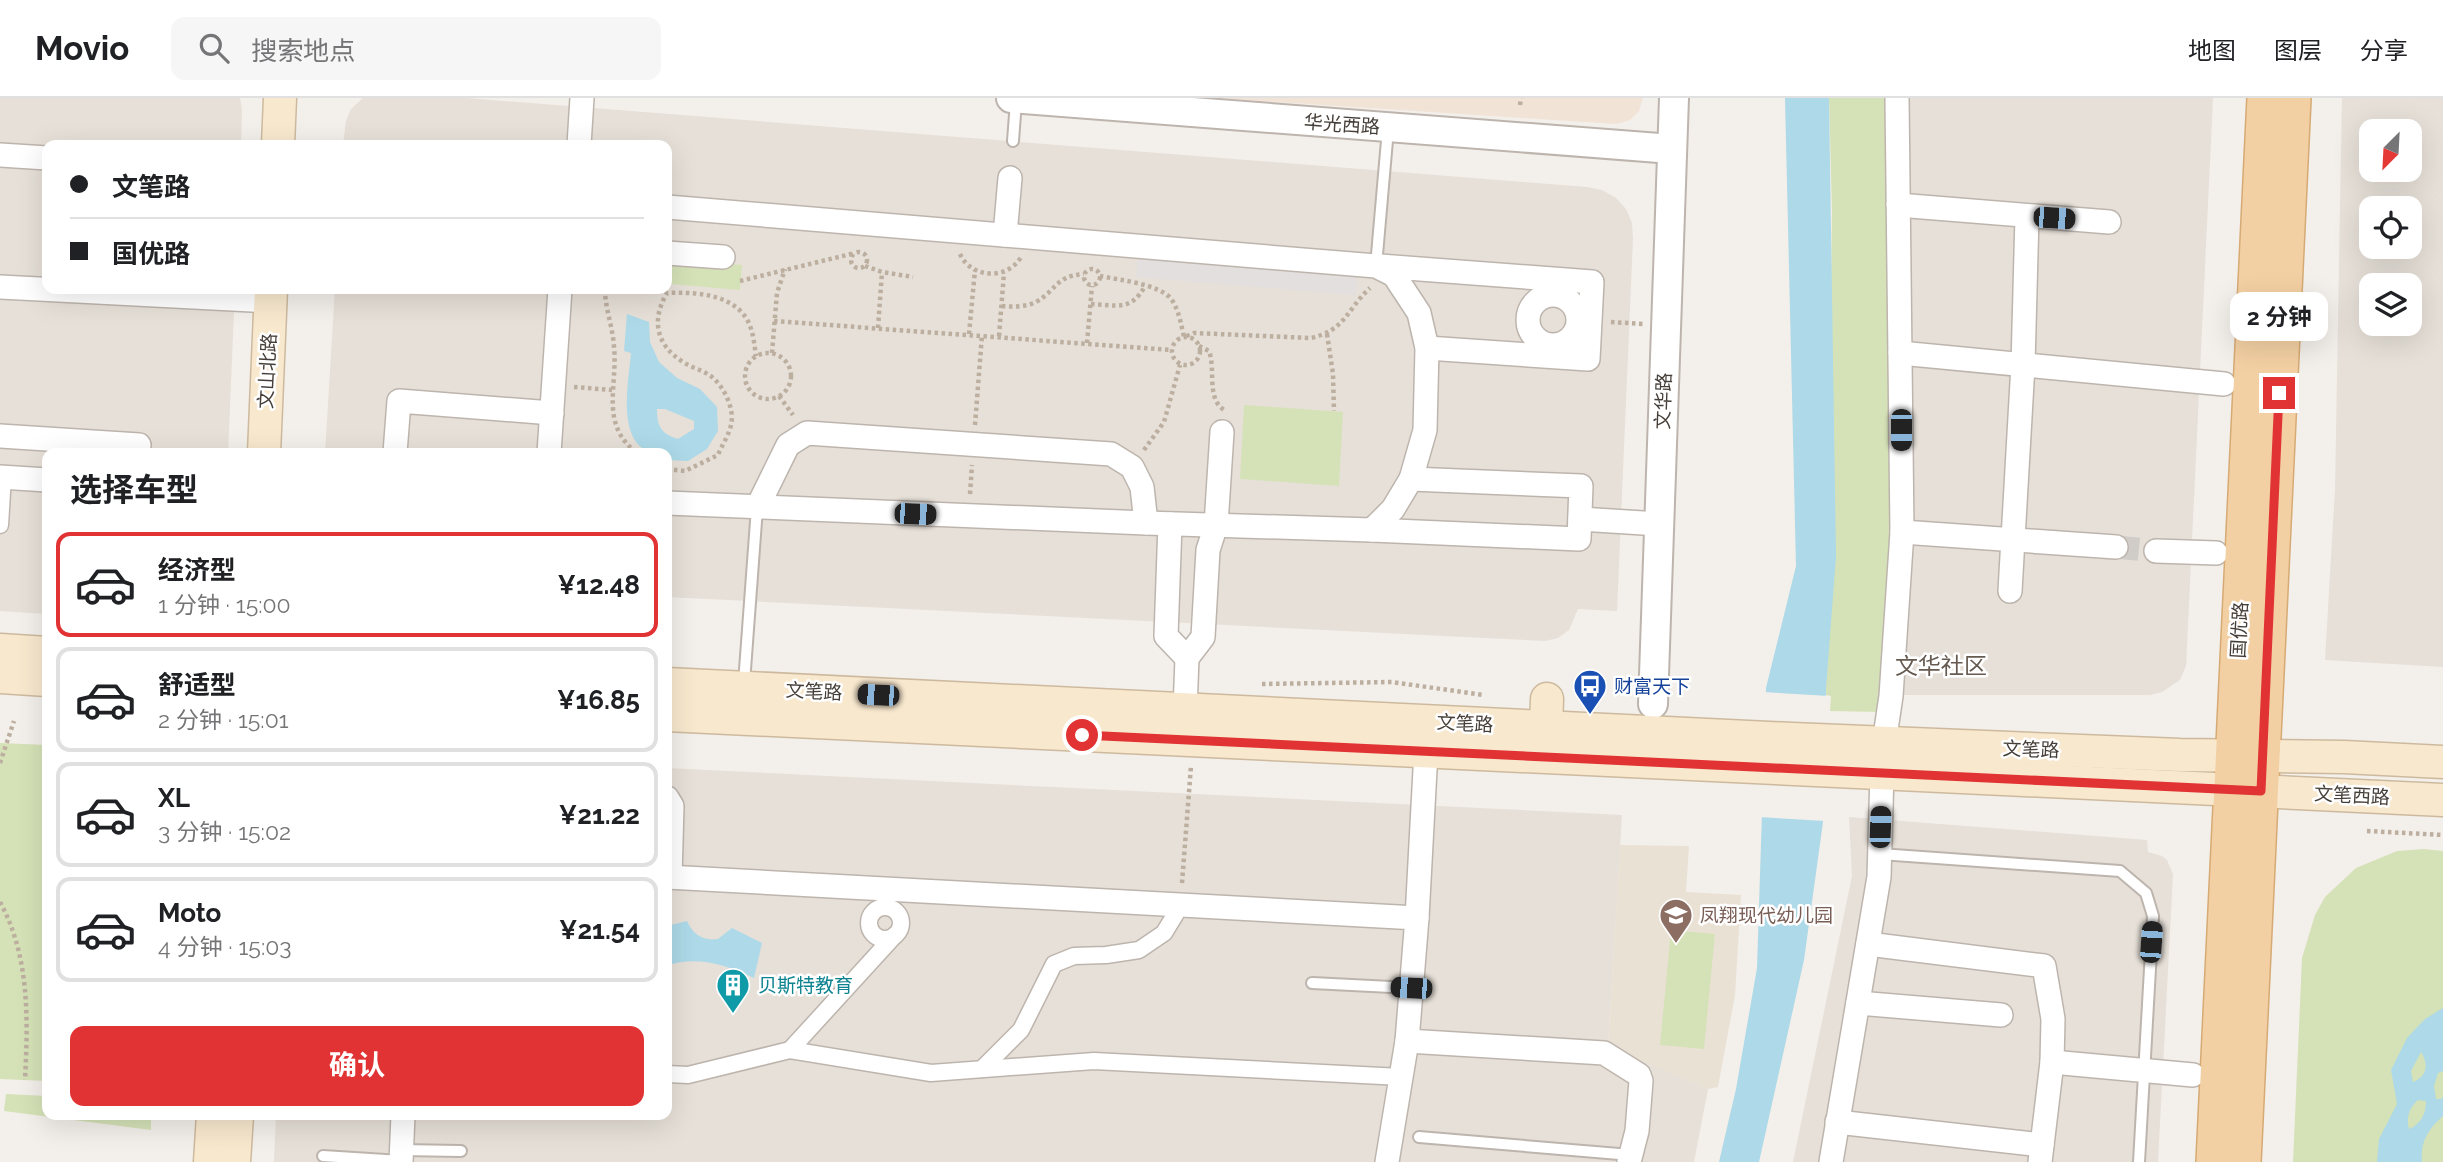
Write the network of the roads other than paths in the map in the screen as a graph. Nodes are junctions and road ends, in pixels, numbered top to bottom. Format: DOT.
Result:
graph roads {
  1 [pos="281,98"];
  2 [pos="582,98"];
  3 [pos="1011,98"];
  4 [pos="1017,98"];
  5 [pos="1674,98"];
  6 [pos="1897,98"];
  7 [pos="2266,98"];
  8 [pos="2293,98"];
  9 [pos="1388,127"];
  10 [pos="278,140"];
  11 [pos="579,140"];
  12 [pos="1013,141"];
  13 [pos="1672,149"];
  14 [pos="0,155"];
  15 [pos="42,158"];
  16 [pos="1010,178"];
  17 [pos="1898,205"];
  18 [pos="672,207"];
  19 [pos="2027,216"];
  20 [pos="2109,222"];
  21 [pos="1005,235"];
  22 [pos="672,253"];
  23 [pos="723,257"];
  24 [pos="1385,270"];
  25 [pos="0,287"];
  26 [pos="1554,287"];
  27 [pos="42,288"];
  28 [pos="237,294"];
  29 [pos="560,294"];
  30 [pos="271,295"];
  31 [pos="1427,348"];
  32 [pos="1551,351"];
  33 [pos="1900,353"];
  34 [pos="2023,365"];
  35 [pos="2224,384"];
  36 [pos="552,413"];
  37 [pos="1227,423"];
  38 [pos="0,436"];
  39 [pos="139,448"];
  40 [pos="264,448"];
  41 [pos="395,448"];
  42 [pos="550,448"];
  43 [pos="2,477"];
  44 [pos="1410,479"];
  45 [pos="42,480"];
  46 [pos="672,503"];
  47 [pos="757,508"];
  48 [pos="1580,519"];
  49 [pos="1146,523"];
  50 [pos="1170,524"];
  51 [pos="1659,524"];
  52 [pos="0,525"];
  53 [pos="1216,525"];
  54 [pos="1372,530"];
  55 [pos="1902,532"];
  56 [pos="2014,540"];
  57 [pos="2116,547"];
  58 [pos="2155,551"];
  59 [pos="2216,553"];
  60 [pos="2010,592"];
  61 [pos="0,650"];
  62 [pos="42,653"];
  63 [pos="1187,658"];
  64 [pos="0,677"];
  65 [pos="42,680"];
  66 [pos="672,684"];
  67 [pos="744,688"];
  68 [pos="1653,704"];
  69 [pos="672,715"];
  70 [pos="1189,725"];
  71 [pos="1426,751"];
  72 [pos="1756,752"];
  73 [pos="1828,756"];
  74 [pos="2248,756"];
  75 [pos="1883,758"];
  76 [pos="2443,762"];
  77 [pos="2246,790"];
  78 [pos="2443,800"];
  79 [pos="1880,854"];
  80 [pos="672,877"];
  81 [pos="887,898"];
  82 [pos="1181,905"];
  83 [pos="1417,918"];
  84 [pos="895,935"];
  85 [pos="1868,944"];
  86 [pos="1312,983"];
  87 [pos="1411,988"];
  88 [pos="1858,1003"];
  89 [pos="2001,1015"];
  90 [pos="1407,1041"];
  91 [pos="790,1050"];
  92 [pos="2052,1062"];
  93 [pos="982,1069"];
  94 [pos="2143,1070"];
  95 [pos="672,1074"];
  96 [pos="2193,1075"];
  97 [pos="1401,1077"];
  98 [pos="213,1120"];
  99 [pos="237,1120"];
  100 [pos="403,1120"];
  101 [pos="1838,1122"];
  102 [pos="1419,1137"];
  103 [pos="461,1151"];
  104 [pos="2041,1153"];
  105 [pos="323,1156"];
  106 [pos="401,1158"];
  107 [pos="1630,1158"];
  108 [pos="210,1162"];
  109 [pos="234,1162"];
  110 [pos="1387,1162"];
  111 [pos="1831,1162"];
  112 [pos="2139,1162"];
  113 [pos="2214,1162"];
  114 [pos="2242,1162"];
  1 -- 10 [label="main road"];
  2 -- 11 [label="street"];
  3 -- 4 [label="street, 华光西路"];
  4 -- 9 [label="street, 华光西路"];
  4 -- 12 [label="lane"];
  5 -- 13 [label="street, 文华路"];
  6 -- 17 [label="street"];
  7 -- 74 [label="main road, 国优路"];
  8 -- 74 [label="main road, 国优路"];
  9 -- 13 [label="street, 华光西路"];
  9 -- 24 [label="lane"];
  13 -- 51 [label="street, 文华路"];
  14 -- 15 [label="street"];
  16 -- 21 [label="street"];
  17 -- 19 [label="street"];
  17 -- 33 [label="street"];
  18 -- 21 [label="street"];
  19 -- 20 [label="street"];
  19 -- 34 [label="street"];
  21 -- 24 [label="street"];
  22 -- 23 [label="street"];
  24 -- 26 [label="street"];
  24 -- 31 [label="street"];
  25 -- 27 [label="street"];
  26 -- 32 [label="street"];
  26 -- 32 [label="street"];
  28 -- 30 [label="street"];
  29 -- 36 [label="street"];
  30 -- 40 [label="main road, 文山北路"];
  31 -- 32 [label="street"];
  31 -- 44 [label="street"];
  33 -- 34 [label="street"];
  33 -- 55 [label="street"];
  34 -- 35 [label="street"];
  34 -- 56 [label="street"];
  36 -- 41 [label="street"];
  36 -- 42 [label="street"];
  37 -- 53 [label="street"];
  38 -- 39 [label="street"];
  43 -- 45 [label="street"];
  43 -- 52 [label="street"];
  44 -- 48 [label="street"];
  44 -- 54 [label="street"];
  46 -- 47 [label="street"];
  47 -- 49 [label="street"];
  47 -- 49 [label="street"];
  47 -- 67 [label="lane"];
  48 -- 51 [label="street"];
  48 -- 54 [label="street"];
  49 -- 50 [label="street"];
  50 -- 53 [label="street"];
  50 -- 63 [label="street"];
  51 -- 68 [label="street, 文华路"];
  53 -- 54 [label="street"];
  53 -- 63 [label="street"];
  55 -- 56 [label="street"];
  55 -- 75 [label="street"];
  56 -- 57 [label="street"];
  56 -- 60 [label="street"];
  58 -- 59 [label="street"];
  61 -- 62 [label="main road"];
  63 -- 70 [label="street"];
  64 -- 65 [label="main road"];
  66 -- 67 [label="main road, 文笔路"];
  67 -- 70 [label="main road, 文笔路"];
  69 -- 70 [label="main road, 文笔路"];
  70 -- 71 [label="main road, 文笔路"];
  70 -- 72 [label="main road, 文笔路"];
  71 -- 72 [label="main road, 文笔路"];
  71 -- 83 [label="street"];
  72 -- 73 [label="main road, 文笔路"];
  72 -- 73 [label="main road, 文笔路"];
  73 -- 75 [label="main road, 文笔路"];
  74 -- 75 [label="main road, 文笔路"];
  74 -- 76 [label="main road, 文笔西路"];
  74 -- 77 [label="main road, 国优路"];
  75 -- 77 [label="main road, 文笔路"];
  75 -- 79 [label="street"];
  77 -- 78 [label="main road, 文笔西路"];
  77 -- 113 [label="main road, 国优路"];
  77 -- 114 [label="main road, 国优路"];
  79 -- 85 [label="street"];
  79 -- 94 [label="lane"];
  80 -- 81 [label="street"];
  81 -- 82 [label="street"];
  81 -- 84 [label="street"];
  81 -- 84 [label="street"];
  82 -- 83 [label="street"];
  82 -- 93 [label="street"];
  83 -- 87 [label="street"];
  84 -- 91 [label="street"];
  85 -- 88 [label="street"];
  85 -- 92 [label="street"];
  86 -- 87 [label="lane"];
  87 -- 90 [label="street"];
  88 -- 89 [label="street"];
  88 -- 101 [label="street"];
  90 -- 97 [label="street"];
  90 -- 107 [label="street"];
  91 -- 93 [label="street"];
  91 -- 95 [label="street"];
  92 -- 94 [label="street"];
  92 -- 104 [label="street"];
  93 -- 97 [label="street"];
  94 -- 96 [label="street"];
  94 -- 112 [label="lane"];
  97 -- 110 [label="street"];
  98 -- 108 [label="main road"];
  99 -- 109 [label="main road"];
  100 -- 106 [label="street"];
  101 -- 104 [label="street"];
  101 -- 111 [label="street"];
  102 -- 107 [label="lane"];
  103 -- 106 [label="lane"];
  105 -- 106 [label="lane"];
}
